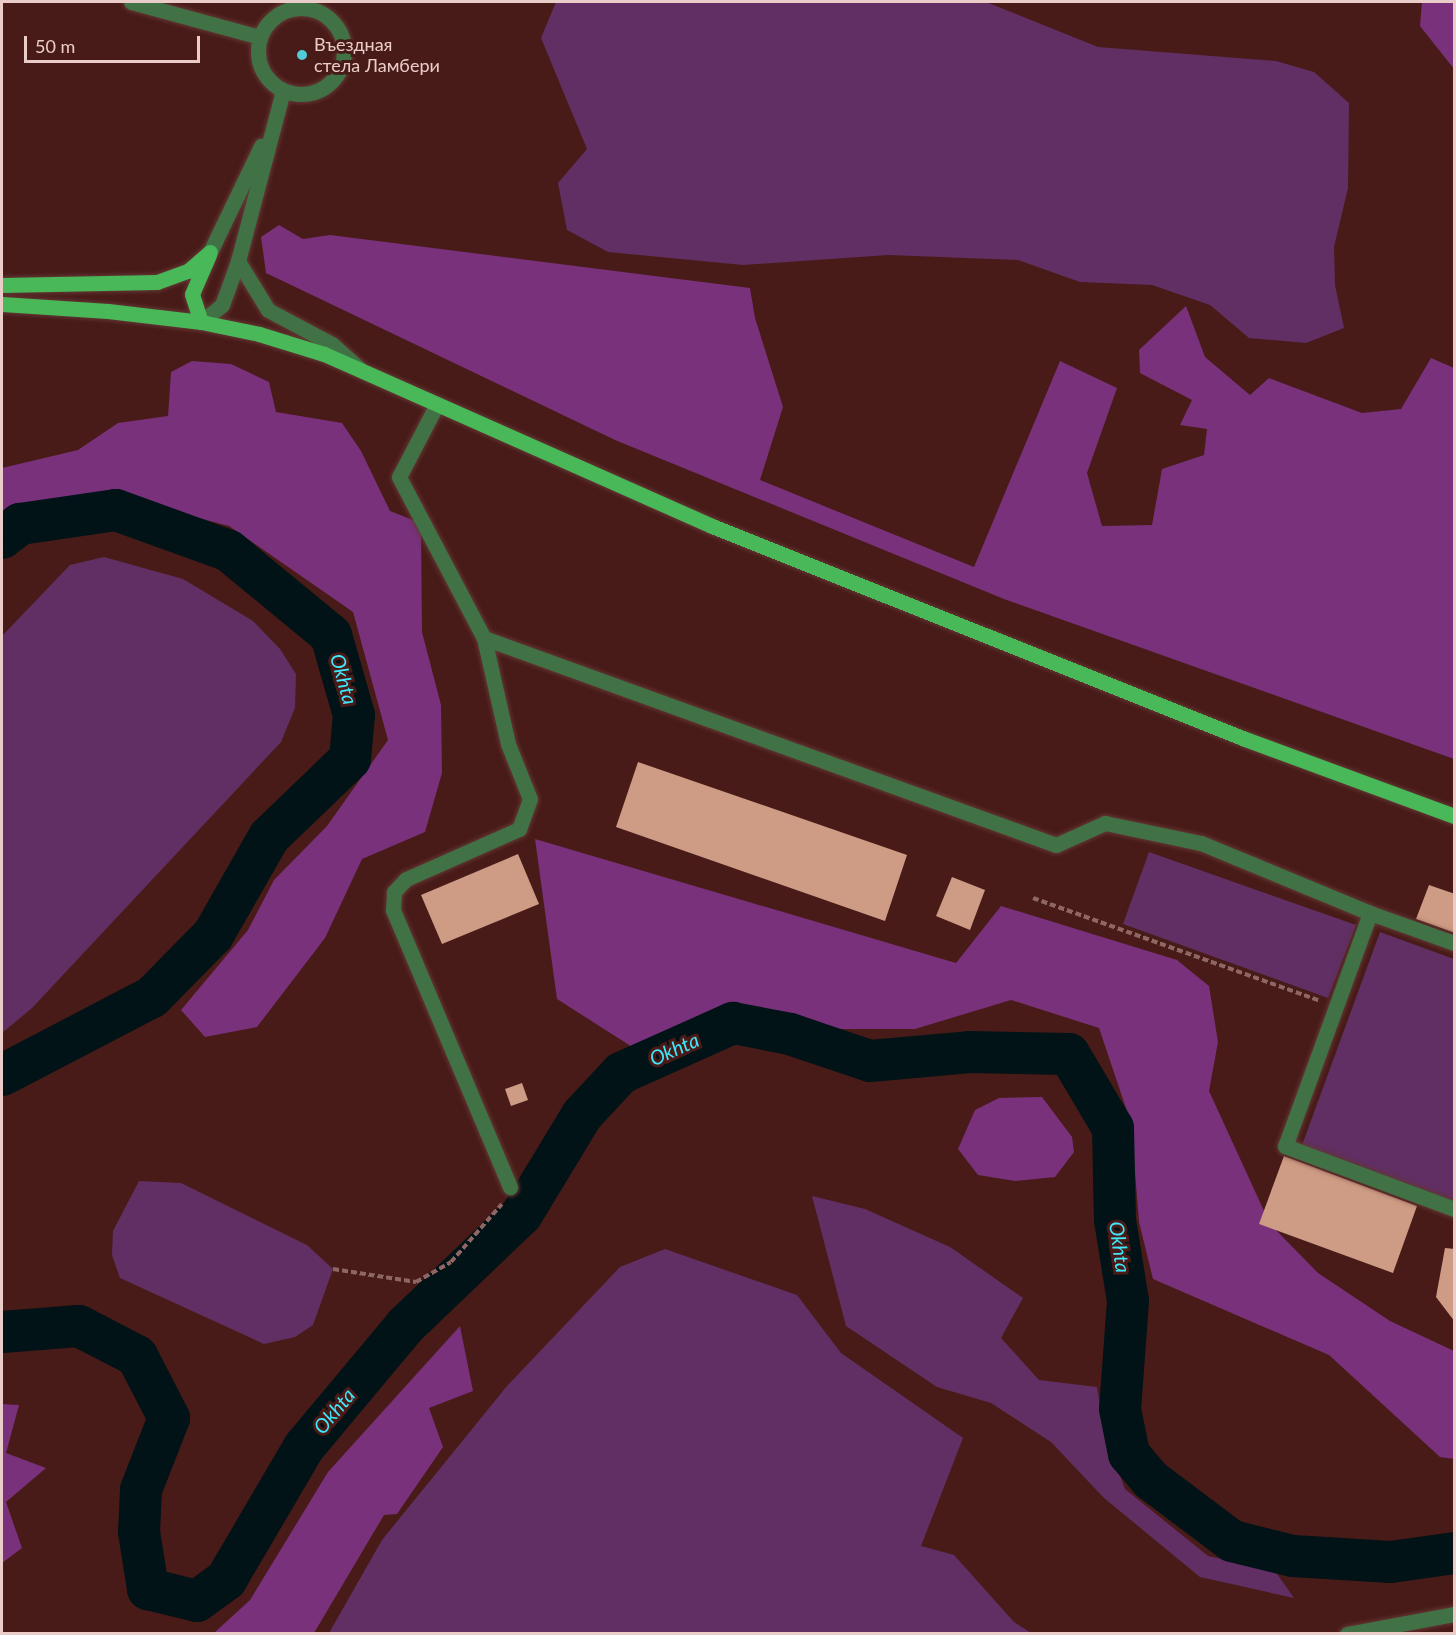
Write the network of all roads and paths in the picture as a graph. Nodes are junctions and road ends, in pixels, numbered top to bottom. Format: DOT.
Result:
graph roads {
  1 [pos="131,2"];
  2 [pos="325,7"];
  3 [pos="260,37"];
  4 [pos="283,91"];
  5 [pos="275,116"];
  6 [pos="210,252"];
  7 [pos="238,261"];
  8 [pos="2,285"];
  9 [pos="2,304"];
  10 [pos="201,322"];
  11 [pos="362,371"];
  12 [pos="437,404"];
  13 [pos="484,638"];
  14 [pos="1455,816"];
  15 [pos="1033,898"];
  16 [pos="1370,913"];
  17 [pos="1455,943"];
  18 [pos="1337,1007"];
  19 [pos="510,1187"];
  20 [pos="1455,1209"];
  21 [pos="333,1269"];
  22 [pos="1455,1614"];
  23 [pos="1347,1634"];
  1 -- 3 [label="street"];
  2 -- 3 [label="street"];
  2 -- 4 [label="street"];
  3 -- 4 [label="street"];
  4 -- 5 [label="street"];
  5 -- 6 [label="street"];
  5 -- 7 [label="street"];
  6 -- 8 [label="main road"];
  6 -- 10 [label="main road"];
  7 -- 10 [label="street"];
  7 -- 11 [label="street"];
  9 -- 10 [label="main road"];
  10 -- 11 [label="main road"];
  11 -- 12 [label="main road"];
  12 -- 13 [label="street"];
  12 -- 14 [label="main road"];
  13 -- 16 [label="street"];
  13 -- 19 [label="street"];
  15 -- 18 [label="path"];
  16 -- 17 [label="street"];
  16 -- 18 [label="street"];
  18 -- 20 [label="street"];
  19 -- 21 [label="path"];
  22 -- 23 [label="street"];
}
